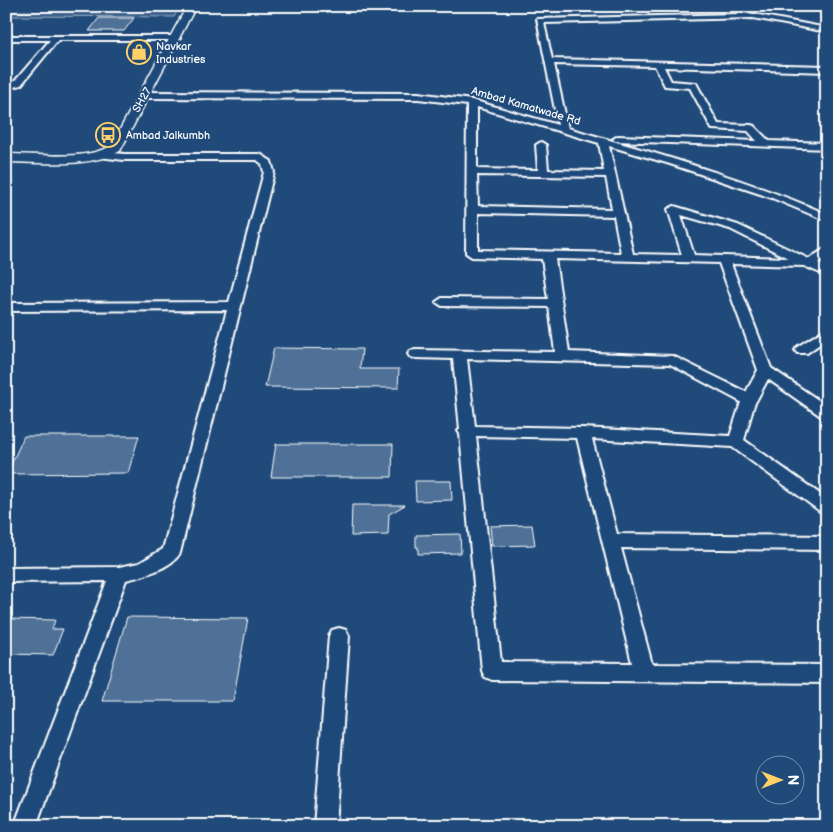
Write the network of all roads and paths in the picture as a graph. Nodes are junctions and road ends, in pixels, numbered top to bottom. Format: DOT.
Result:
graph roads {
  1 [pos="192,6"];
  2 [pos="722,9"];
  3 [pos="751,16"];
  4 [pos="827,30"];
  5 [pos="6,38"];
  6 [pos="56,38"];
  7 [pos="176,38"];
  8 [pos="549,61"];
  9 [pos="658,64"];
  10 [pos="827,69"];
  11 [pos="6,86"];
  12 [pos="145,95"];
  13 [pos="472,102"];
  14 [pos="564,130"];
  15 [pos="598,139"];
  16 [pos="766,144"];
  17 [pos="541,145"];
  18 [pos="827,146"];
  19 [pos="103,155"];
  20 [pos="6,158"];
  21 [pos="472,172"];
  22 [pos="543,173"];
  23 [pos="610,174"];
  24 [pos="472,209"];
  25 [pos="618,213"];
  26 [pos="827,218"];
  27 [pos="827,251"];
  28 [pos="548,255"];
  29 [pos="628,257"];
  30 [pos="689,259"];
  31 [pos="724,260"];
  32 [pos="807,263"];
  33 [pos="827,272"];
  34 [pos="442,302"];
  35 [pos="555,303"];
  36 [pos="235,306"];
  37 [pos="6,307"];
  38 [pos="827,332"];
  39 [pos="802,350"];
  40 [pos="415,354"];
  41 [pos="460,355"];
  42 [pos="563,356"];
  43 [pos="765,370"];
  44 [pos="749,400"];
  45 [pos="827,413"];
  46 [pos="466,431"];
  47 [pos="583,433"];
  48 [pos="736,442"];
  49 [pos="827,508"];
  50 [pos="610,541"];
  51 [pos="827,542"];
  52 [pos="119,574"];
  53 [pos="6,575"];
  54 [pos="339,636"];
  55 [pos="644,672"];
  56 [pos="827,674"];
  57 [pos="25,826"];
  58 [pos="325,826"];
  1 -- 7 [label="main road, SH27 / SH27"];
  2 -- 3 [label="street"];
  3 -- 4 [label="street"];
  3 -- 8 [label="street"];
  5 -- 6 [label="street"];
  6 -- 7 [label="street"];
  6 -- 11 [label="street"];
  7 -- 12 [label="main road, SH27 / SH27"];
  8 -- 9 [label="street"];
  8 -- 14 [label="street"];
  9 -- 10 [label="street"];
  9 -- 16 [label="street"];
  12 -- 13 [label="street, Ambad Kamatwade Rd"];
  12 -- 19 [label="main road, SH27 / SH27"];
  13 -- 14 [label="street, Ambad Kamatwade Rd"];
  13 -- 21 [label="street"];
  14 -- 15 [label="street, Ambad Kamatwade Rd"];
  15 -- 16 [label="street"];
  15 -- 23 [label="street"];
  15 -- 26 [label="street, Ambad Kamatwade Rd"];
  16 -- 18 [label="street"];
  17 -- 22 [label="street"];
  19 -- 20 [label="main road"];
  19 -- 36 [label="street"];
  21 -- 22 [label="street"];
  21 -- 24 [label="street"];
  22 -- 23 [label="street"];
  23 -- 25 [label="street"];
  24 -- 25 [label="street"];
  24 -- 28 [label="street"];
  25 -- 29 [label="street"];
  27 -- 32 [label="street"];
  28 -- 29 [label="street"];
  28 -- 35 [label="street"];
  29 -- 30 [label="street"];
  30 -- 31 [label="street"];
  30 -- 32 [label="street"];
  31 -- 32 [label="street"];
  31 -- 43 [label="street"];
  32 -- 33 [label="street"];
  34 -- 35 [label="street"];
  35 -- 42 [label="street"];
  36 -- 37 [label="street"];
  36 -- 52 [label="street"];
  38 -- 39 [label="street"];
  40 -- 41 [label="street"];
  41 -- 42 [label="street"];
  41 -- 46 [label="street"];
  42 -- 44 [label="street"];
  43 -- 44 [label="street"];
  43 -- 45 [label="street"];
  44 -- 48 [label="street"];
  46 -- 47 [label="street"];
  46 -- 55 [label="street"];
  47 -- 48 [label="street"];
  47 -- 50 [label="street"];
  48 -- 49 [label="street"];
  50 -- 51 [label="street"];
  50 -- 55 [label="street"];
  52 -- 53 [label="street"];
  52 -- 57 [label="street"];
  54 -- 58 [label="street"];
  55 -- 56 [label="street"];
}
